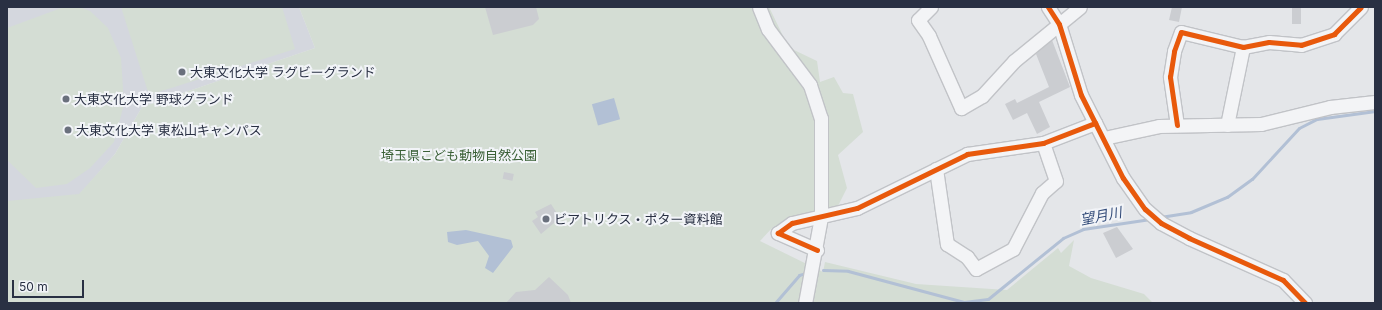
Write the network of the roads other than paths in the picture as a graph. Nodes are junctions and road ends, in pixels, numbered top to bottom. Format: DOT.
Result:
graph roads {
  1 [pos="758,7"];
  2 [pos="931,7"];
  3 [pos="1048,7"];
  4 [pos="1080,7"];
  5 [pos="1361,7"];
  6 [pos="1059,24"];
  7 [pos="1242,47"];
  8 [pos="1375,102"];
  9 [pos="1095,123"];
  10 [pos="1177,125"];
  11 [pos="1227,126"];
  12 [pos="1104,138"];
  13 [pos="1043,143"];
  14 [pos="936,169"];
  15 [pos="821,217"];
  16 [pos="817,250"];
  17 [pos="806,303"];
  18 [pos="1305,303"];
  1 -- 15 [label="street"];
  2 -- 6 [label="street"];
  3 -- 6 [label="street"];
  4 -- 6 [label="street"];
  5 -- 7 [label="street"];
  6 -- 9 [label="street"];
  7 -- 10 [label="street"];
  7 -- 11 [label="street"];
  8 -- 11 [label="street"];
  9 -- 12 [label="street"];
  9 -- 13 [label="street"];
  10 -- 11 [label="street"];
  10 -- 12 [label="street"];
  12 -- 18 [label="street"];
  13 -- 14 [label="street"];
  13 -- 14 [label="street"];
  14 -- 15 [label="street"];
  15 -- 16 [label="street"];
  15 -- 16 [label="street"];
  16 -- 17 [label="street"];
}
